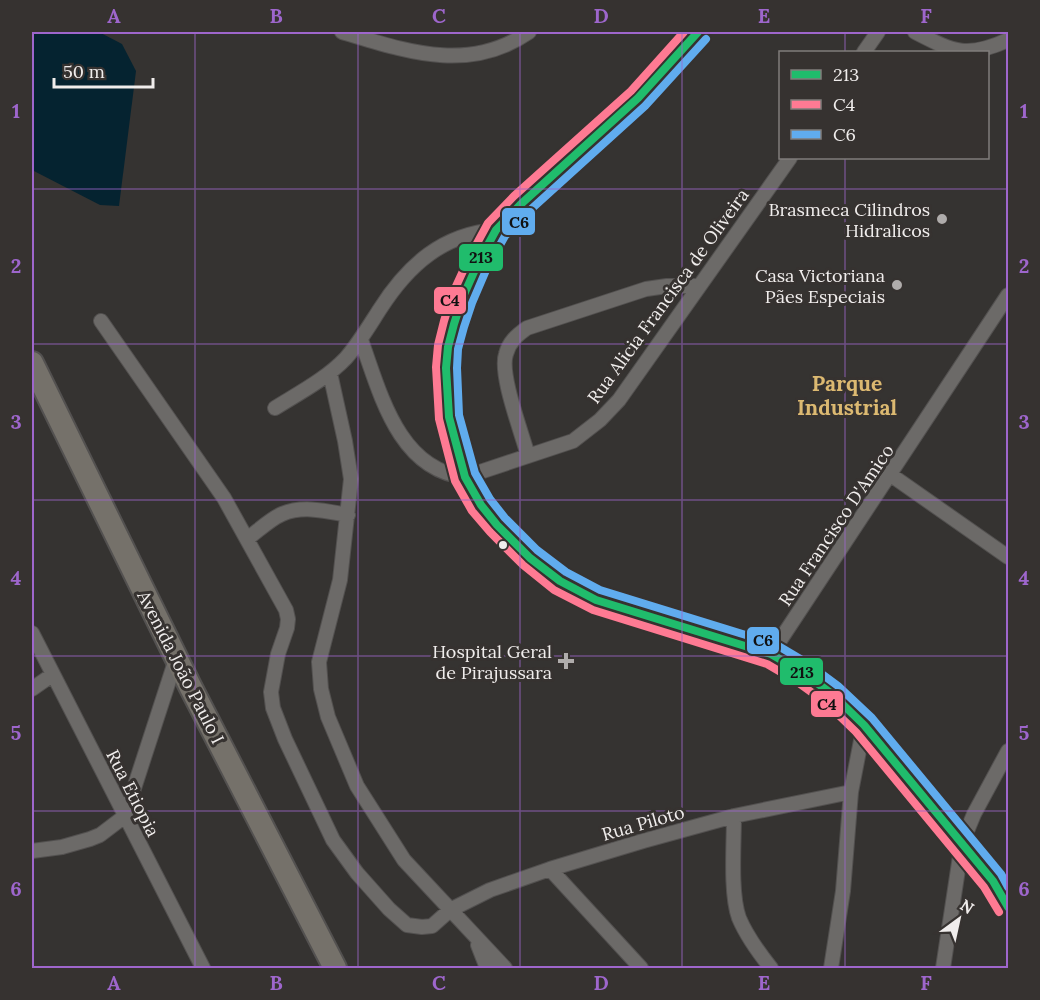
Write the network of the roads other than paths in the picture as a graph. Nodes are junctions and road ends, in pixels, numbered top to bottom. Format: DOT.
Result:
graph roads {
  1 [pos="342,32"];
  2 [pos="529,32"];
  3 [pos="698,32"];
  4 [pos="878,32"];
  5 [pos="915,32"];
  6 [pos="1008,40"];
  7 [pos="865,51"];
  8 [pos="956,51"];
  9 [pos="980,51"];
  10 [pos="789,159"];
  11 [pos="496,230"];
  12 [pos="698,286"];
  13 [pos="1008,295"];
  14 [pos="101,321"];
  15 [pos="361,340"];
  16 [pos="32,363"];
  17 [pos="330,373"];
  18 [pos="40,389"];
  19 [pos="275,408"];
  20 [pos="528,456"];
  21 [pos="891,475"];
  22 [pos="465,477"];
  23 [pos="348,515"];
  24 [pos="247,539"];
  25 [pos="1008,557"];
  26 [pos="32,633"];
  27 [pos="771,654"];
  28 [pos="176,659"];
  29 [pos="52,675"];
  30 [pos="32,689"];
  31 [pos="864,725"];
  32 [pos="1008,751"];
  33 [pos="851,792"];
  34 [pos="125,816"];
  35 [pos="734,816"];
  36 [pos="962,843"];
  37 [pos="32,851"];
  38 [pos="550,869"];
  39 [pos="993,881"];
  40 [pos="1008,895"];
  41 [pos="1008,907"];
  42 [pos="450,910"];
  43 [pos="476,939"];
  44 [pos="203,969"];
  45 [pos="335,969"];
  46 [pos="487,969"];
  47 [pos="505,969"];
  48 [pos="641,969"];
  49 [pos="771,969"];
  50 [pos="831,969"];
  51 [pos="943,969"];
  1 -- 2 [label="street"];
  3 -- 11 [label="main road"];
  4 -- 7 [label="street"];
  5 -- 8 [label="street"];
  6 -- 9 [label="street"];
  10 -- 12 [label="street, Rua Alicia Francisca de Oliveira"];
  11 -- 15 [label="street"];
  11 -- 22 [label="main road"];
  12 -- 20 [label="street, Rua Alicia Francisca de Oliveira"];
  12 -- 20 [label="street"];
  13 -- 21 [label="street, Rua Francisco D'Amico"];
  14 -- 24 [label="street, Rua Piloto"];
  15 -- 17 [label="street"];
  15 -- 22 [label="street"];
  16 -- 18 [label="main road, Avenida João Paulo I"];
  17 -- 19 [label="street"];
  17 -- 23 [label="street"];
  18 -- 28 [label="main road, Avenida João Paulo I"];
  20 -- 22 [label="street, Rua Alicia Francisca de Oliveira"];
  21 -- 25 [label="street"];
  21 -- 27 [label="street, Rua Francisco D'Amico"];
  22 -- 27 [label="main road"];
  23 -- 24 [label="street"];
  23 -- 42 [label="street"];
  24 -- 42 [label="street, Rua Piloto"];
  26 -- 29 [label="street, Rua Etiopia"];
  27 -- 31 [label="main road"];
  28 -- 34 [label="street"];
  28 -- 45 [label="main road, Avenida João Paulo I"];
  29 -- 30 [label="street"];
  29 -- 34 [label="street, Rua Etiopia"];
  31 -- 33 [label="street"];
  31 -- 36 [label="main road"];
  32 -- 36 [label="street"];
  33 -- 35 [label="street, Rua Piloto"];
  33 -- 50 [label="street"];
  34 -- 37 [label="street"];
  34 -- 44 [label="street, Rua Etiopia"];
  35 -- 38 [label="street, Rua Piloto"];
  35 -- 49 [label="street"];
  36 -- 39 [label="main road"];
  36 -- 51 [label="street"];
  38 -- 42 [label="street, Rua Piloto"];
  38 -- 48 [label="street"];
  39 -- 40 [label="main road"];
  39 -- 41 [label="main road"];
  42 -- 43 [label="street"];
  43 -- 46 [label="street"];
  43 -- 47 [label="street"];
}
